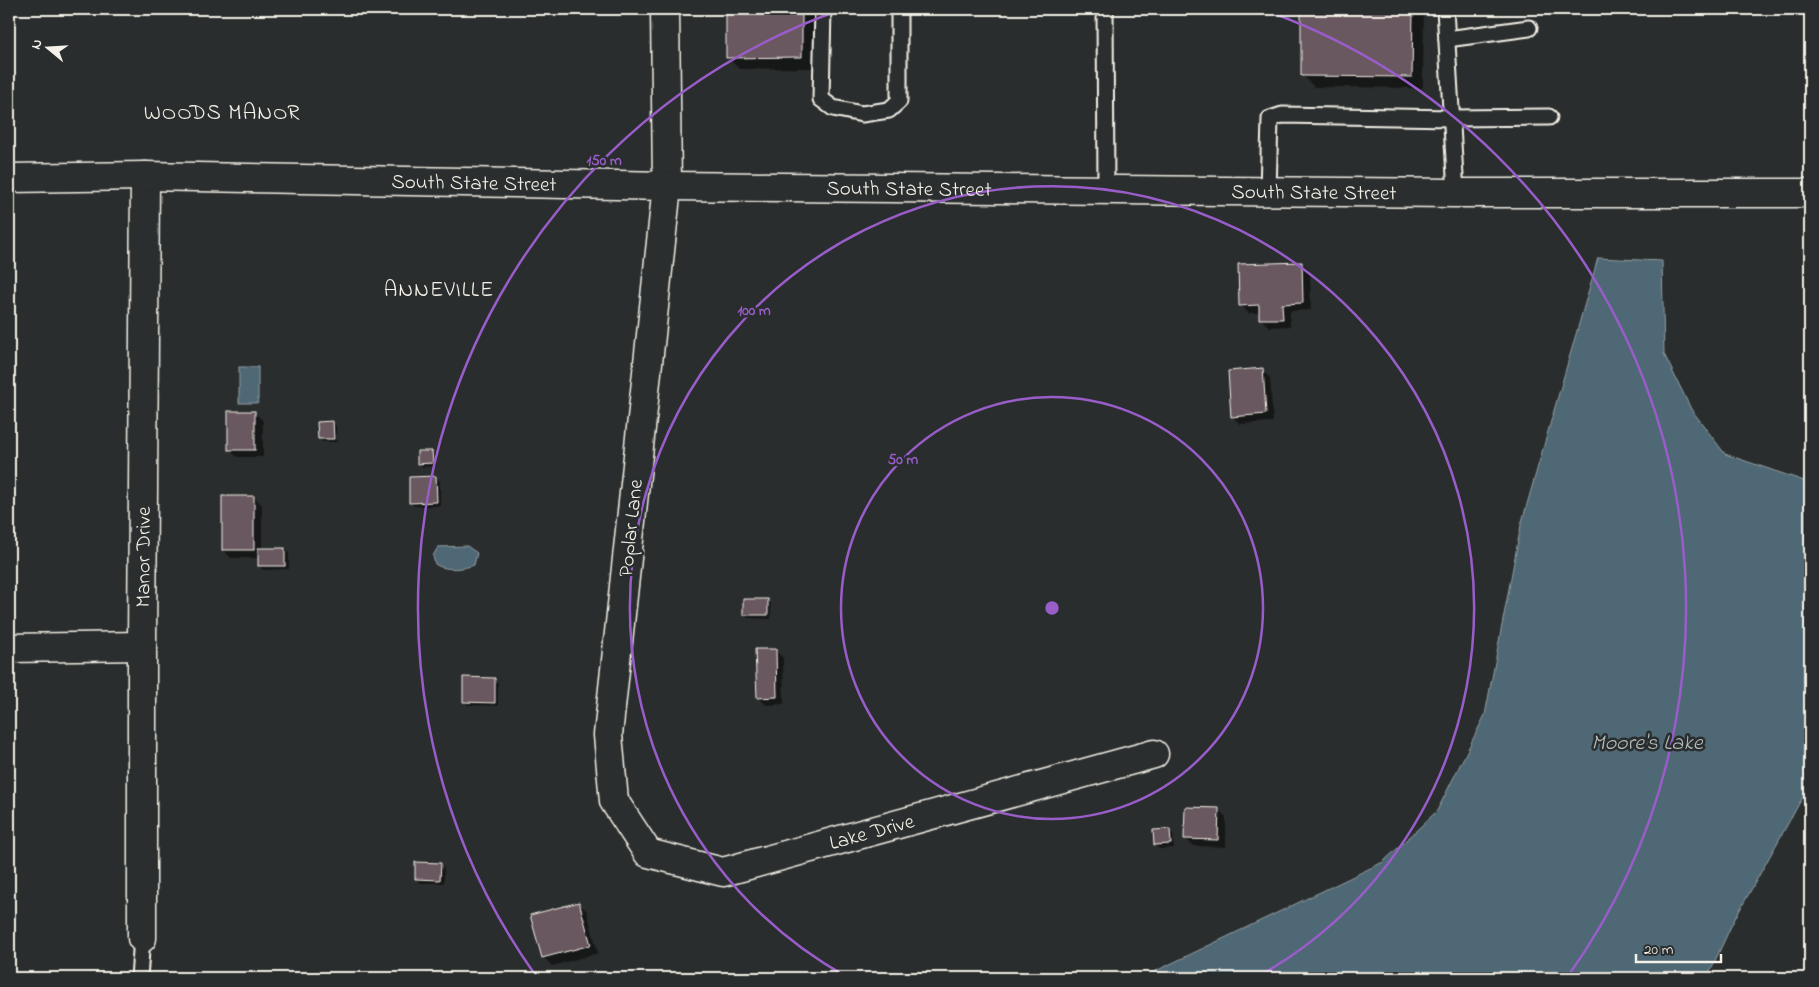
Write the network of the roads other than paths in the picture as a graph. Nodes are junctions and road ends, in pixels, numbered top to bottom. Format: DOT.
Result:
graph roads {
  1 [pos="665,9"];
  2 [pos="823,9"];
  3 [pos="899,9"];
  4 [pos="1105,9"];
  5 [pos="1445,9"];
  6 [pos="1529,28"];
  7 [pos="1447,39"];
  8 [pos="1452,118"];
  9 [pos="1549,118"];
  10 [pos="145,176"];
  11 [pos="9,178"];
  12 [pos="667,186"];
  13 [pos="1106,190"];
  14 [pos="1268,191"];
  15 [pos="1456,193"];
  16 [pos="1810,193"];
  17 [pos="142,646"];
  18 [pos="9,648"];
  19 [pos="1154,754"];
  20 [pos="656,856"];
  21 [pos="142,938"];
  22 [pos="140,978"];
  1 -- 12 [label="street, Poplar Lane"];
  2 -- 3 [label="lane"];
  4 -- 13 [label="lane"];
  5 -- 7 [label="lane"];
  6 -- 7 [label="lane"];
  7 -- 8 [label="lane"];
  8 -- 9 [label="lane"];
  8 -- 14 [label="lane"];
  8 -- 15 [label="lane"];
  10 -- 11 [label="street, South State Street"];
  10 -- 12 [label="street, South State Street"];
  10 -- 17 [label="street, Manor Drive"];
  12 -- 13 [label="street, South State Street"];
  12 -- 20 [label="street, Poplar Lane"];
  13 -- 14 [label="street, South State Street"];
  14 -- 15 [label="street, South State Street"];
  15 -- 16 [label="street, South State Street"];
  17 -- 18 [label="street"];
  17 -- 21 [label="street, Manor Drive"];
  19 -- 20 [label="street, Lake Drive"];
  21 -- 22 [label="lane"];
}
